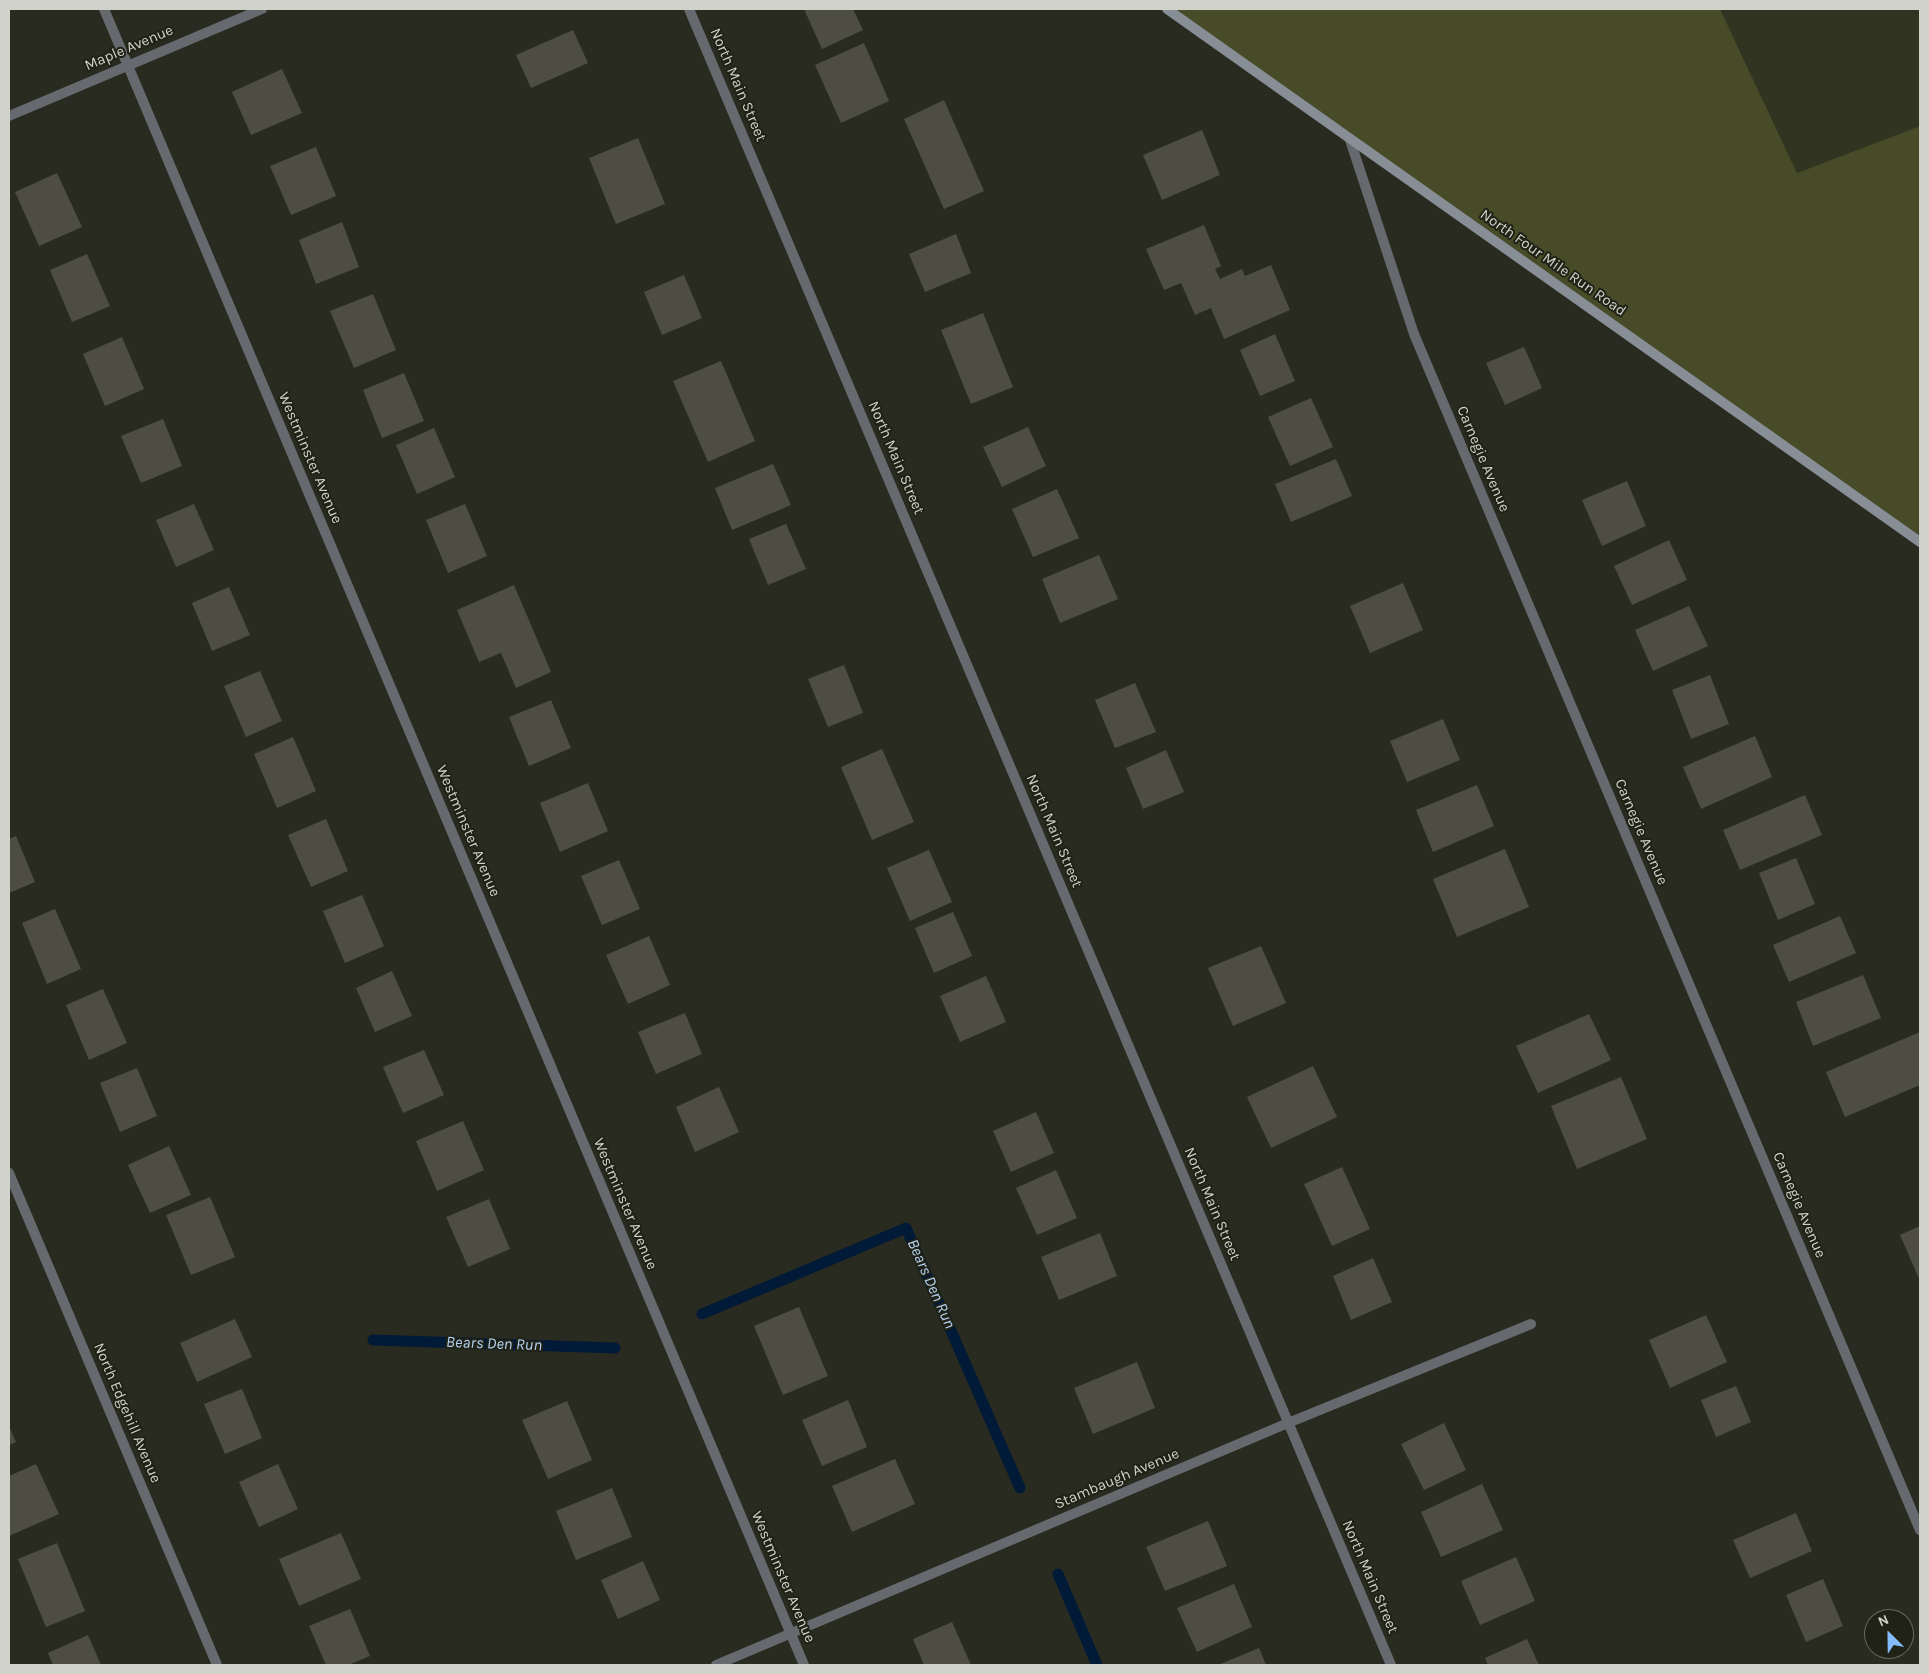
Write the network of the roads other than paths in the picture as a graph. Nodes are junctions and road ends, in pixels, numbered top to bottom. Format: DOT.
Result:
graph roads {
  1 [pos="104,9"];
  2 [pos="262,9"];
  3 [pos="689,9"];
  4 [pos="1167,9"];
  5 [pos="128,66"];
  6 [pos="9,116"];
  7 [pos="1350,140"];
  8 [pos="1920,542"];
  9 [pos="9,1173"];
  10 [pos="1531,1324"];
  11 [pos="1288,1423"];
  12 [pos="1920,1530"];
  13 [pos="791,1634"];
  14 [pos="217,1665"];
  15 [pos="716,1665"];
  16 [pos="804,1665"];
  17 [pos="1391,1665"];
  1 -- 5 [label="street, Westminster Avenue"];
  2 -- 5 [label="street, Maple Avenue"];
  3 -- 11 [label="street, North Main Street"];
  4 -- 7 [label="street, North Four Mile Run Road"];
  5 -- 6 [label="street, Maple Avenue"];
  5 -- 13 [label="street, Westminster Avenue"];
  7 -- 8 [label="street, North Four Mile Run Road"];
  7 -- 12 [label="street, Carnegie Avenue"];
  9 -- 14 [label="street, North Edgehill Avenue"];
  10 -- 11 [label="street, Stambaugh Avenue"];
  11 -- 13 [label="street, Stambaugh Avenue"];
  11 -- 17 [label="street, North Main Street"];
  13 -- 15 [label="street, Stambaugh Avenue"];
  13 -- 16 [label="street, Westminster Avenue"];
}
